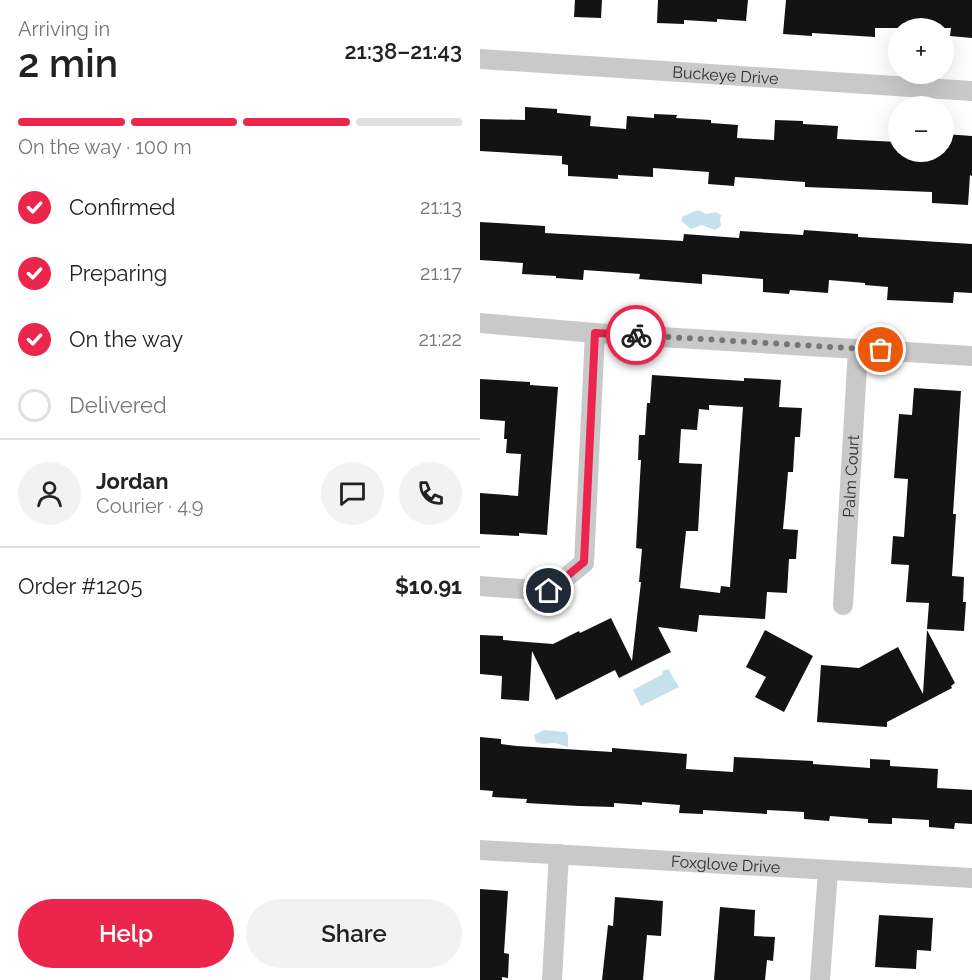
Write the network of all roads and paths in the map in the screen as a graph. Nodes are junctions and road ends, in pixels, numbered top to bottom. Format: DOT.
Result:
graph roads {
  1 [pos="480,59"];
  2 [pos="972,91"];
  3 [pos="480,323"];
  4 [pos="595,333"];
  5 [pos="858,349"];
  6 [pos="972,356"];
  7 [pos="480,586"];
  8 [pos="843,605"];
  9 [pos="480,850"];
  10 [pos="559,854"];
  11 [pos="828,871"];
  12 [pos="972,878"];
  13 [pos="552,980"];
  14 [pos="820,980"];
  1 -- 2 [label="street, Buckeye Drive"];
  3 -- 4 [label="street"];
  4 -- 5 [label="street"];
  4 -- 7 [label="street"];
  5 -- 6 [label="street"];
  5 -- 8 [label="street, Palm Court"];
  9 -- 10 [label="street, Foxglove Drive"];
  10 -- 11 [label="street, Foxglove Drive"];
  10 -- 13 [label="street"];
  11 -- 12 [label="street, Foxglove Drive"];
  11 -- 14 [label="street"];
}
